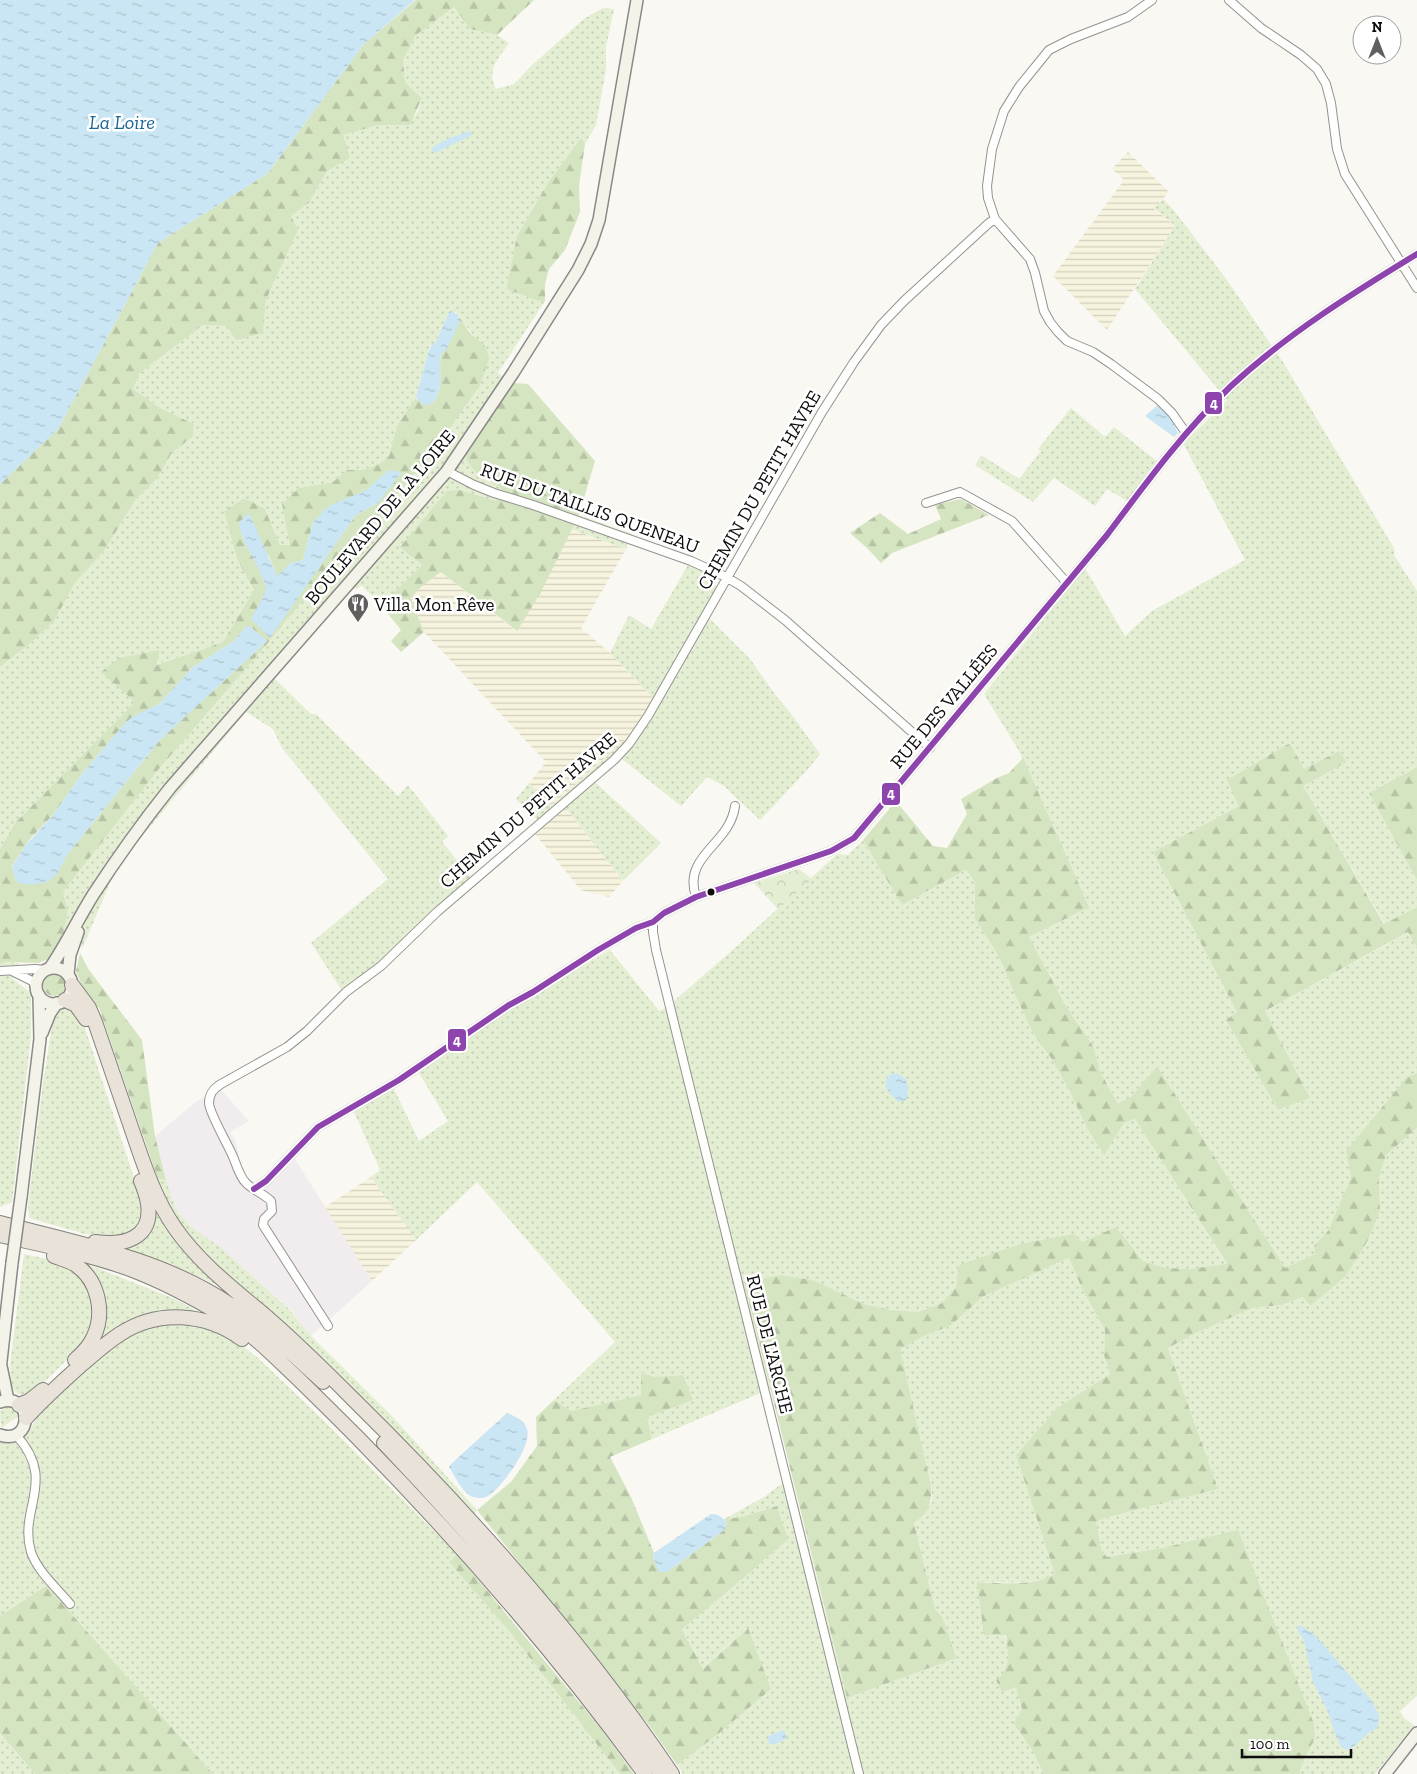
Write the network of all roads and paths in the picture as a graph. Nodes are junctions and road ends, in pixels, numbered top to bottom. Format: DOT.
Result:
graph roads {
  1 [pos="637,0"];
  2 [pos="1152,0"];
  3 [pos="1229,0"];
  4 [pos="995,219"];
  5 [pos="1417,254"];
  6 [pos="1402,263"];
  7 [pos="1417,288"];
  8 [pos="1186,433"];
  9 [pos="447,471"];
  10 [pos="926,503"];
  11 [pos="726,577"];
  12 [pos="1066,583"];
  13 [pos="930,748"];
  14 [pos="734,806"];
  15 [pos="93,896"];
  16 [pos="696,897"];
  17 [pos="653,922"];
  18 [pos="48,969"];
  19 [pos="0,970"];
  20 [pos="10,970"];
  21 [pos="70,979"];
  22 [pos="38,991"];
  23 [pos="61,1002"];
  24 [pos="40,1039"];
  25 [pos="254,1189"];
  26 [pos="2,1230"];
  27 [pos="328,1326"];
  28 [pos="0,1368"];
  29 [pos="289,1370"];
  30 [pos="9,1402"];
  31 [pos="26,1418"];
  32 [pos="0,1435"];
  33 [pos="16,1435"];
  34 [pos="70,1604"];
  35 [pos="1417,1734"];
  36 [pos="645,1774"];
  37 [pos="661,1774"];
  38 [pos="672,1774"];
  39 [pos="859,1774"];
  40 [pos="1384,1774"];
  1 -- 9 [label="main road, BOULEVARD DE LA LOIRE"];
  2 -- 4 [label="street"];
  3 -- 6 [label="street"];
  4 -- 8 [label="street"];
  4 -- 11 [label="street, CHEMIN DU PETIT HAVRE"];
  5 -- 6 [label="street, RUE DES VALLÉES"];
  6 -- 7 [label="street"];
  6 -- 8 [label="street, RUE DES VALLÉES"];
  8 -- 12 [label="street, RUE DES VALLÉES"];
  9 -- 11 [label="street, RUE DU TAILLIS QUENEAU"];
  9 -- 15 [label="main road, BOULEVARD DE LA LOIRE"];
  10 -- 12 [label="street"];
  11 -- 13 [label="street, RUE DU TAILLIS QUENEAU"];
  11 -- 25 [label="street, CHEMIN DU PETIT HAVRE"];
  12 -- 13 [label="street, RUE DES VALLÉES"];
  13 -- 16 [label="street, RUE DES VALLÉES"];
  14 -- 16 [label="street"];
  15 -- 18 [label="main road, BOULEVARD DE LA LOIRE"];
  15 -- 21 [label="main road, BOULEVARD DE LA LOIRE"];
  16 -- 17 [label="street, RUE DES VALLÉES"];
  17 -- 25 [label="street, RUE DES VALLÉES"];
  17 -- 39 [label="street, RUE DE L'ARCHE"];
  18 -- 20 [label="street"];
  18 -- 21 [label="main road"];
  18 -- 22 [label="main road"];
  19 -- 20 [label="street"];
  20 -- 22 [label="street"];
  21 -- 23 [label="main road"];
  21 -- 38 [label="highway"];
  22 -- 23 [label="main road"];
  22 -- 24 [label="main road"];
  23 -- 24 [label="main road"];
  23 -- 26 [label="highway"];
  24 -- 28 [label="main road, bridge"];
  25 -- 27 [label="street, CHEMIN DU PETIT HAVRE"];
  26 -- 29 [label="highway"];
  26 -- 30 [label="highway"];
  26 -- 37 [label="highway"];
  28 -- 30 [label="main road"];
  29 -- 31 [label="highway"];
  29 -- 36 [label="highway"];
  30 -- 31 [label="main road"];
  31 -- 33 [label="main road"];
  32 -- 33 [label="main road"];
  33 -- 34 [label="street"];
  35 -- 40 [label="main road"];
}
